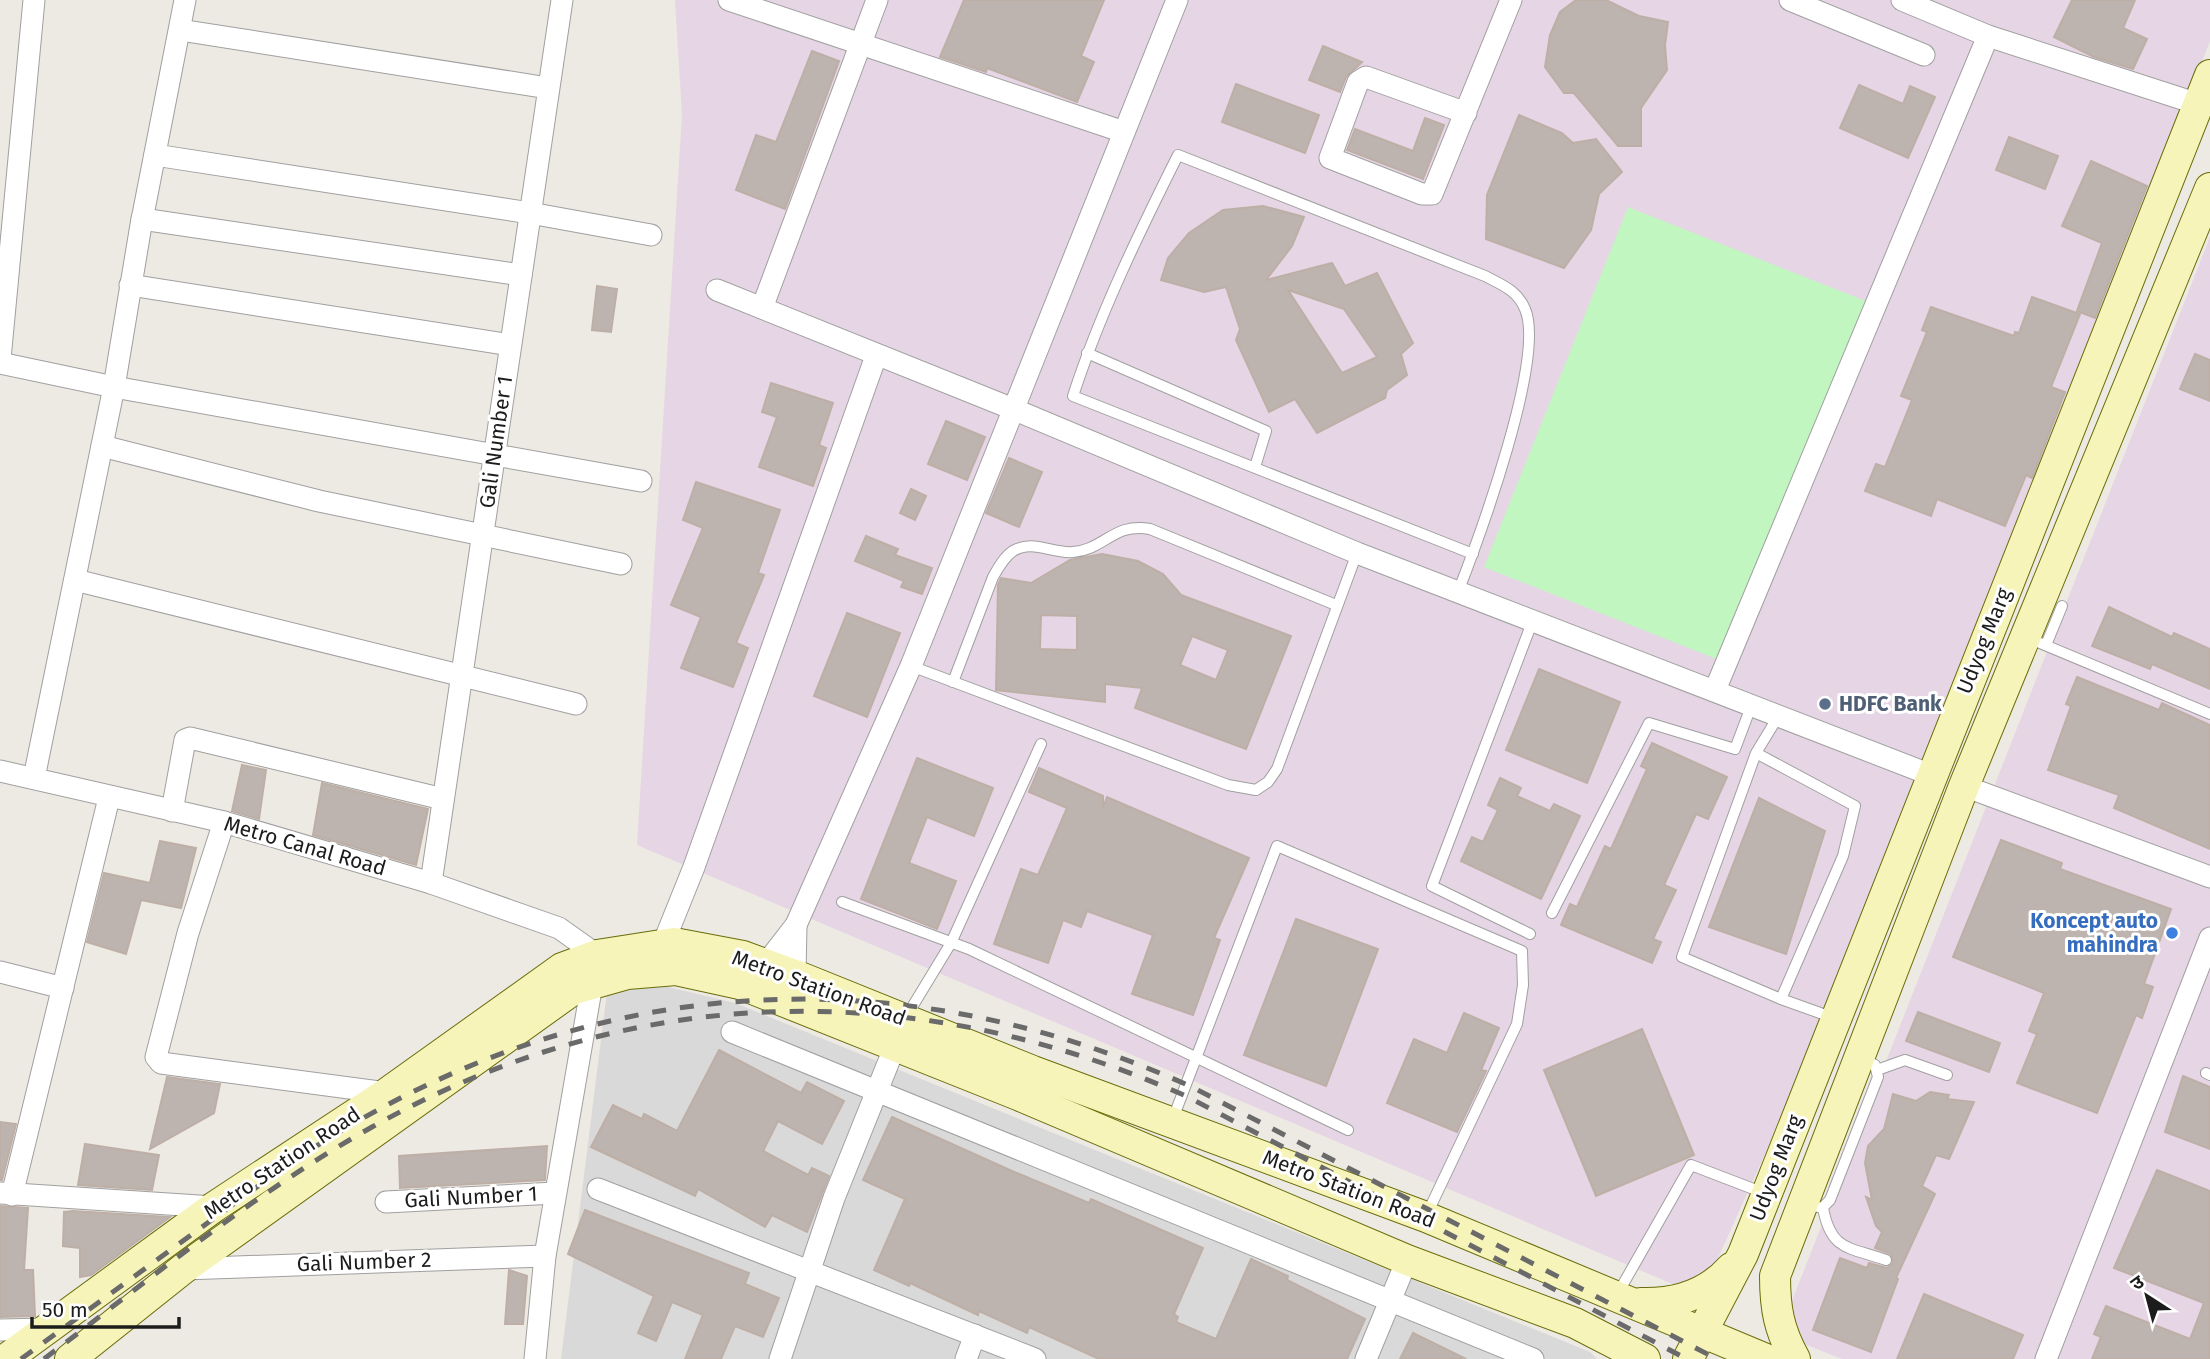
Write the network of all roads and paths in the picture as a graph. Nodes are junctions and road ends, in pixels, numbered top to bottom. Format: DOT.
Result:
graph roads {
  1 [pos="33,0"];
  2 [pos="185,0"];
  3 [pos="562,0"];
  4 [pos="729,0"];
  5 [pos="877,0"];
  6 [pos="1177,0"];
  7 [pos="1511,0"];
  8 [pos="1790,0"];
  9 [pos="1902,0"];
  10 [pos="180,30"];
  11 [pos="1988,36"];
  12 [pos="861,44"];
  13 [pos="1924,55"];
  14 [pos="2210,75"];
  15 [pos="548,88"];
  16 [pos="2198,104"];
  17 [pos="1466,113"];
  18 [pos="1124,132"];
  19 [pos="155,155"];
  20 [pos="2210,188"];
  21 [pos="530,213"];
  22 [pos="142,219"];
  23 [pos="651,235"];
  24 [pos="521,275"];
  25 [pos="130,285"];
  26 [pos="717,290"];
  27 [pos="762,308"];
  28 [pos="510,345"];
  29 [pos="1087,353"];
  30 [pos="876,356"];
  31 [pos="0,361"];
  32 [pos="114,387"];
  33 [pos="1013,409"];
  34 [pos="102,446"];
  35 [pos="494,455"];
  36 [pos="1255,467"];
  37 [pos="641,481"];
  38 [pos="482,538"];
  39 [pos="1357,553"];
  40 [pos="1473,554"];
  41 [pos="621,564"];
  42 [pos="75,580"];
  43 [pos="1458,592"];
  44 [pos="1336,605"];
  45 [pos="2062,606"];
  46 [pos="1533,620"];
  47 [pos="2036,641"];
  48 [pos="911,666"];
  49 [pos="461,676"];
  50 [pos="953,682"];
  51 [pos="1715,690"];
  52 [pos="576,704"];
  53 [pos="1752,704"];
  54 [pos="2210,714"];
  55 [pos="1779,715"];
  56 [pos="1041,744"];
  57 [pos="1756,753"];
  58 [pos="0,771"];
  59 [pos="1931,775"];
  60 [pos="34,778"];
  61 [pos="1964,786"];
  62 [pos="109,798"];
  63 [pos="443,800"];
  64 [pos="172,811"];
  65 [pos="224,822"];
  66 [pos="2210,877"];
  67 [pos="431,883"];
  68 [pos="842,902"];
  69 [pos="1552,914"];
  70 [pos="796,925"];
  71 [pos="1530,934"];
  72 [pos="2210,939"];
  73 [pos="951,943"];
  74 [pos="663,944"];
  75 [pos="765,965"];
  76 [pos="595,968"];
  77 [pos="0,972"];
  78 [pos="794,975"];
  79 [pos="63,988"];
  80 [pos="1781,999"];
  81 [pos="1835,1018"];
  82 [pos="732,1032"];
  83 [pos="900,1033"];
  84 [pos="1197,1058"];
  85 [pos="1869,1064"];
  86 [pos="1947,1075"];
  87 [pos="877,1091"];
  88 [pos="387,1093"];
  89 [pos="1172,1122"];
  90 [pos="1348,1130"];
  91 [pos="598,1189"];
  92 [pos="555,1193"];
  93 [pos="6,1194"];
  94 [pos="1766,1194"];
  95 [pos="386,1202"];
  96 [pos="1813,1205"];
  97 [pos="214,1207"];
  98 [pos="1426,1217"];
  99 [pos="1743,1255"];
  100 [pos="545,1256"];
  101 [pos="1407,1260"];
  102 [pos="1886,1260"];
  103 [pos="183,1269"];
  104 [pos="810,1270"];
  105 [pos="1389,1300"];
  106 [pos="1623,1300"];
  107 [pos="1575,1323"];
  108 [pos="47,1329"];
  109 [pos="0,1330"];
  110 [pos="1702,1332"];
  111 [pos="975,1335"];
  112 [pos="1751,1356"];
  113 [pos="6,1359"];
  114 [pos="70,1359"];
  115 [pos="535,1359"];
  116 [pos="780,1359"];
  117 [pos="966,1359"];
  118 [pos="1035,1359"];
  119 [pos="1366,1359"];
  120 [pos="1534,1359"];
  121 [pos="1614,1359"];
  122 [pos="1645,1359"];
  123 [pos="1688,1359"];
  124 [pos="1795,1359"];
  125 [pos="2046,1359"];
  1 -- 31 [label="street"];
  2 -- 10 [label="street"];
  3 -- 15 [label="street, Gali Number 1"];
  4 -- 12 [label="street"];
  5 -- 12 [label="street"];
  6 -- 18 [label="street"];
  7 -- 17 [label="street"];
  8 -- 13 [label="street"];
  9 -- 11 [label="street"];
  10 -- 15 [label="street"];
  10 -- 19 [label="street"];
  11 -- 16 [label="street"];
  11 -- 51 [label="street"];
  12 -- 18 [label="street"];
  12 -- 27 [label="street"];
  14 -- 16 [label="street, Udyog Marg"];
  15 -- 21 [label="street, Gali Number 1"];
  16 -- 59 [label="street, Udyog Marg"];
  17 -- 17 [label="street"];
  18 -- 33 [label="street"];
  19 -- 21 [label="street"];
  19 -- 22 [label="street"];
  20 -- 47 [label="street, Udyog Marg"];
  21 -- 23 [label="street"];
  21 -- 24 [label="street, Gali Number 1"];
  22 -- 24 [label="street"];
  22 -- 25 [label="street"];
  24 -- 28 [label="street, Gali Number 1"];
  25 -- 28 [label="street"];
  25 -- 32 [label="street"];
  26 -- 27 [label="street"];
  27 -- 30 [label="street"];
  28 -- 35 [label="street, Gali Number 1"];
  29 -- 36 [label="lane"];
  29 -- 36 [label="lane"];
  29 -- 40 [label="lane"];
  30 -- 33 [label="street"];
  30 -- 74 [label="street"];
  31 -- 32 [label="street"];
  32 -- 34 [label="street"];
  32 -- 35 [label="street"];
  33 -- 39 [label="street"];
  33 -- 48 [label="street"];
  34 -- 38 [label="street"];
  34 -- 42 [label="street"];
  35 -- 37 [label="street"];
  35 -- 38 [label="street, Gali Number 1"];
  36 -- 40 [label="lane"];
  38 -- 41 [label="street"];
  38 -- 49 [label="street, Gali Number 1"];
  39 -- 43 [label="street"];
  39 -- 44 [label="lane"];
  40 -- 43 [label="lane"];
  42 -- 49 [label="street"];
  42 -- 60 [label="street"];
  43 -- 46 [label="street"];
  44 -- 50 [label="lane"];
  44 -- 50 [label="lane"];
  45 -- 47 [label="lane"];
  46 -- 51 [label="street"];
  46 -- 71 [label="lane"];
  47 -- 54 [label="lane"];
  47 -- 61 [label="street, Udyog Marg"];
  48 -- 50 [label="lane"];
  48 -- 70 [label="street"];
  49 -- 52 [label="street"];
  49 -- 63 [label="street, Gali Number 1"];
  51 -- 53 [label="street"];
  53 -- 55 [label="street"];
  53 -- 69 [label="lane"];
  55 -- 57 [label="lane"];
  55 -- 59 [label="street"];
  56 -- 73 [label="lane"];
  57 -- 80 [label="lane"];
  57 -- 80 [label="lane"];
  58 -- 60 [label="street, Metro Canal Road"];
  59 -- 81 [label="street, Udyog Marg"];
  60 -- 62 [label="street, Metro Canal Road"];
  61 -- 66 [label="street"];
  61 -- 85 [label="street, Udyog Marg"];
  62 -- 64 [label="street, Metro Canal Road"];
  62 -- 79 [label="street"];
  63 -- 64 [label="street"];
  63 -- 67 [label="street, Gali Number 1"];
  64 -- 65 [label="street, Metro Canal Road"];
  65 -- 67 [label="street, Metro Canal Road"];
  65 -- 88 [label="street"];
  67 -- 76 [label="street, Metro Canal Road"];
  68 -- 73 [label="lane"];
  70 -- 75 [label="street"];
  70 -- 78 [label="street"];
  72 -- 125 [label="street"];
  73 -- 83 [label="lane"];
  73 -- 84 [label="lane"];
  74 -- 75 [label="street, Metro Station Road"];
  74 -- 76 [label="street, Metro Station Road"];
  75 -- 78 [label="street, Metro Station Road"];
  76 -- 83 [label="street, Metro Station Road"];
  76 -- 88 [label="street, Metro Station Road"];
  76 -- 92 [label="street"];
  76 -- 103 [label="street, Metro Station Road"];
  77 -- 79 [label="street"];
  78 -- 83 [label="street, Metro Station Road"];
  79 -- 93 [label="street"];
  80 -- 81 [label="lane"];
  81 -- 94 [label="street, Udyog Marg"];
  82 -- 87 [label="street"];
  83 -- 87 [label="street"];
  83 -- 89 [label="street, Metro Station Road"];
  83 -- 101 [label="street, Metro Station Road"];
  84 -- 89 [label="lane"];
  84 -- 90 [label="lane"];
  84 -- 98 [label="lane"];
  85 -- 86 [label="lane"];
  85 -- 96 [label="street, Udyog Marg"];
  87 -- 104 [label="street"];
  87 -- 105 [label="street"];
  88 -- 97 [label="street, Metro Station Road"];
  89 -- 98 [label="street, Metro Station Road"];
  91 -- 104 [label="street"];
  92 -- 95 [label="street, Gali Number 1"];
  92 -- 100 [label="street"];
  93 -- 97 [label="street"];
  94 -- 99 [label="street, Udyog Marg"];
  94 -- 106 [label="lane"];
  96 -- 102 [label="lane"];
  96 -- 124 [label="street, Udyog Marg"];
  97 -- 108 [label="street, Metro Station Road"];
  98 -- 101 [label="street"];
  98 -- 106 [label="street, Metro Station Road"];
  99 -- 106 [label="street"];
  99 -- 110 [label="street, Udyog Marg"];
  100 -- 103 [label="street, Gali Number 2"];
  100 -- 115 [label="street"];
  101 -- 105 [label="street"];
  101 -- 107 [label="street, Metro Station Road"];
  103 -- 114 [label="street, Metro Station Road"];
  104 -- 111 [label="street"];
  104 -- 116 [label="street"];
  105 -- 119 [label="street"];
  105 -- 120 [label="street"];
  106 -- 110 [label="street, Metro Station Road"];
  107 -- 121 [label="street"];
  107 -- 122 [label="street, Metro Station Road"];
  108 -- 109 [label="street"];
  108 -- 113 [label="street, Metro Station Road"];
  110 -- 112 [label="street, Metro Station Road"];
  110 -- 123 [label="street, Udyog Marg"];
  111 -- 117 [label="street"];
  111 -- 118 [label="street"];
}
